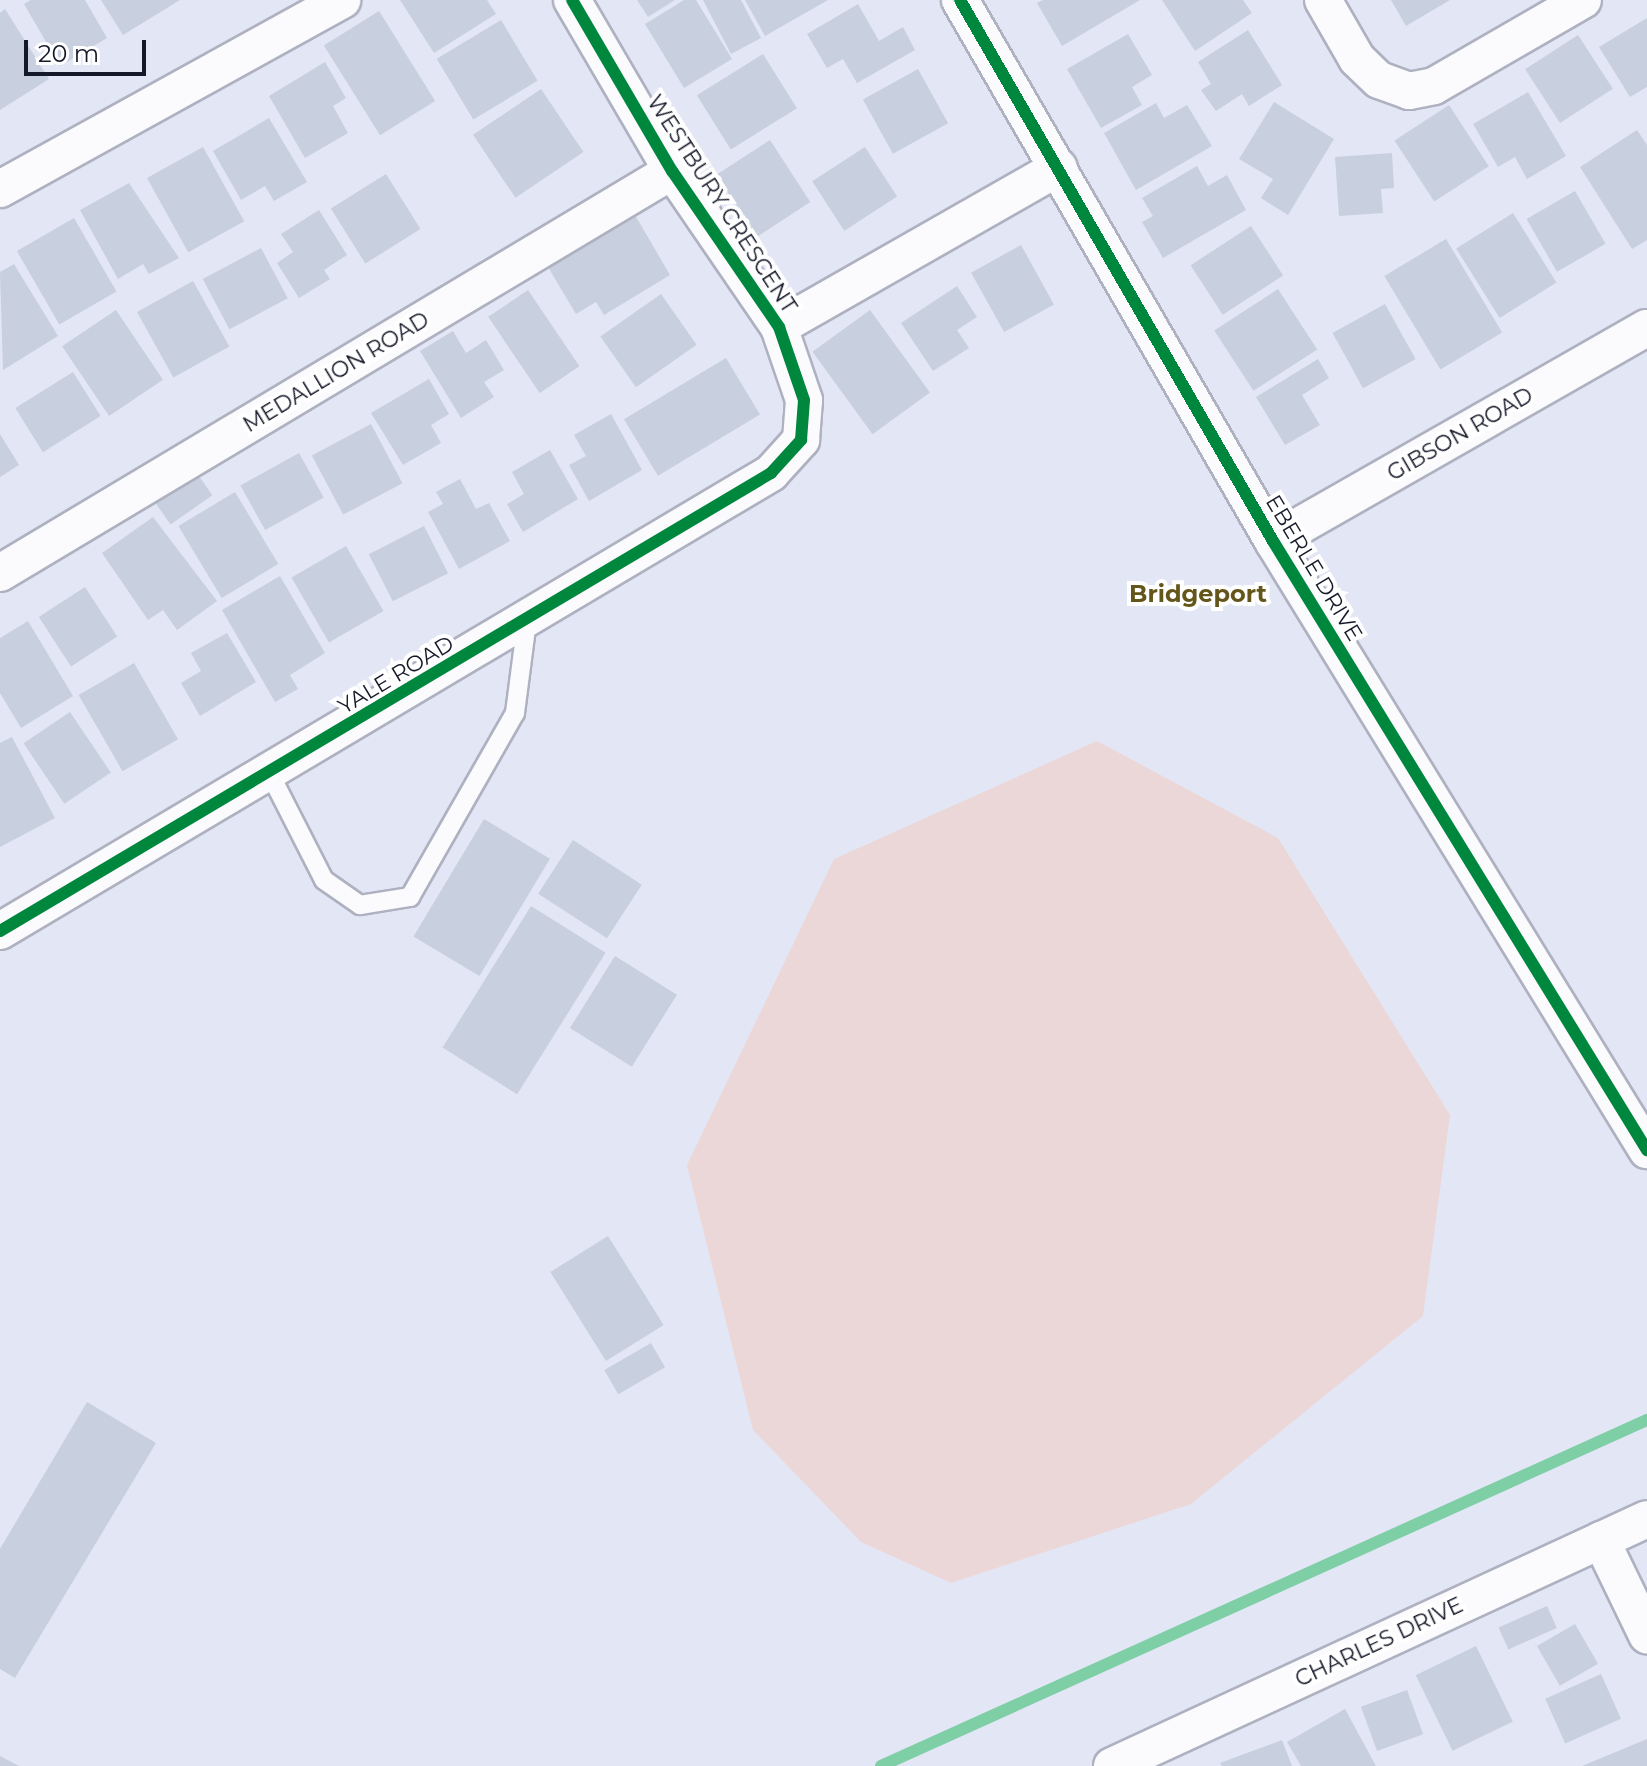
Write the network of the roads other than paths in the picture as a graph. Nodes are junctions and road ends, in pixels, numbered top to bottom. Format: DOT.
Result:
graph roads {
  1 [pos="342,0"];
  2 [pos="572,0"];
  3 [pos="960,0"];
  4 [pos="1323,0"];
  5 [pos="1583,0"];
  6 [pos="1059,167"];
  7 [pos="672,171"];
  8 [pos="0,189"];
  9 [pos="779,327"];
  10 [pos="1647,328"];
  11 [pos="801,440"];
  12 [pos="1273,541"];
  13 [pos="0,573"];
  14 [pos="527,620"];
  15 [pos="270,774"];
  16 [pos="0,931"];
  17 [pos="1647,1150"];
  18 [pos="1647,1519"];
  19 [pos="1601,1540"];
  20 [pos="1647,1635"];
  21 [pos="1112,1766"];
  1 -- 8 [label="street"];
  2 -- 7 [label="street, WESTBURY CRESCENT"];
  3 -- 6 [label="street, EBERLE DRIVE"];
  4 -- 5 [label="street"];
  6 -- 9 [label="street"];
  6 -- 12 [label="street, EBERLE DRIVE"];
  7 -- 9 [label="street, WESTBURY CRESCENT"];
  7 -- 13 [label="street, MEDALLION ROAD"];
  9 -- 11 [label="street, WESTBURY CRESCENT"];
  10 -- 12 [label="street, GIBSON ROAD"];
  11 -- 14 [label="street, YALE ROAD"];
  12 -- 17 [label="street, EBERLE DRIVE"];
  14 -- 15 [label="street, YALE ROAD"];
  14 -- 15 [label="lane"];
  15 -- 16 [label="street, YALE ROAD"];
  18 -- 19 [label="street, CHARLES DRIVE"];
  19 -- 20 [label="street"];
  19 -- 21 [label="street, CHARLES DRIVE"];
}
